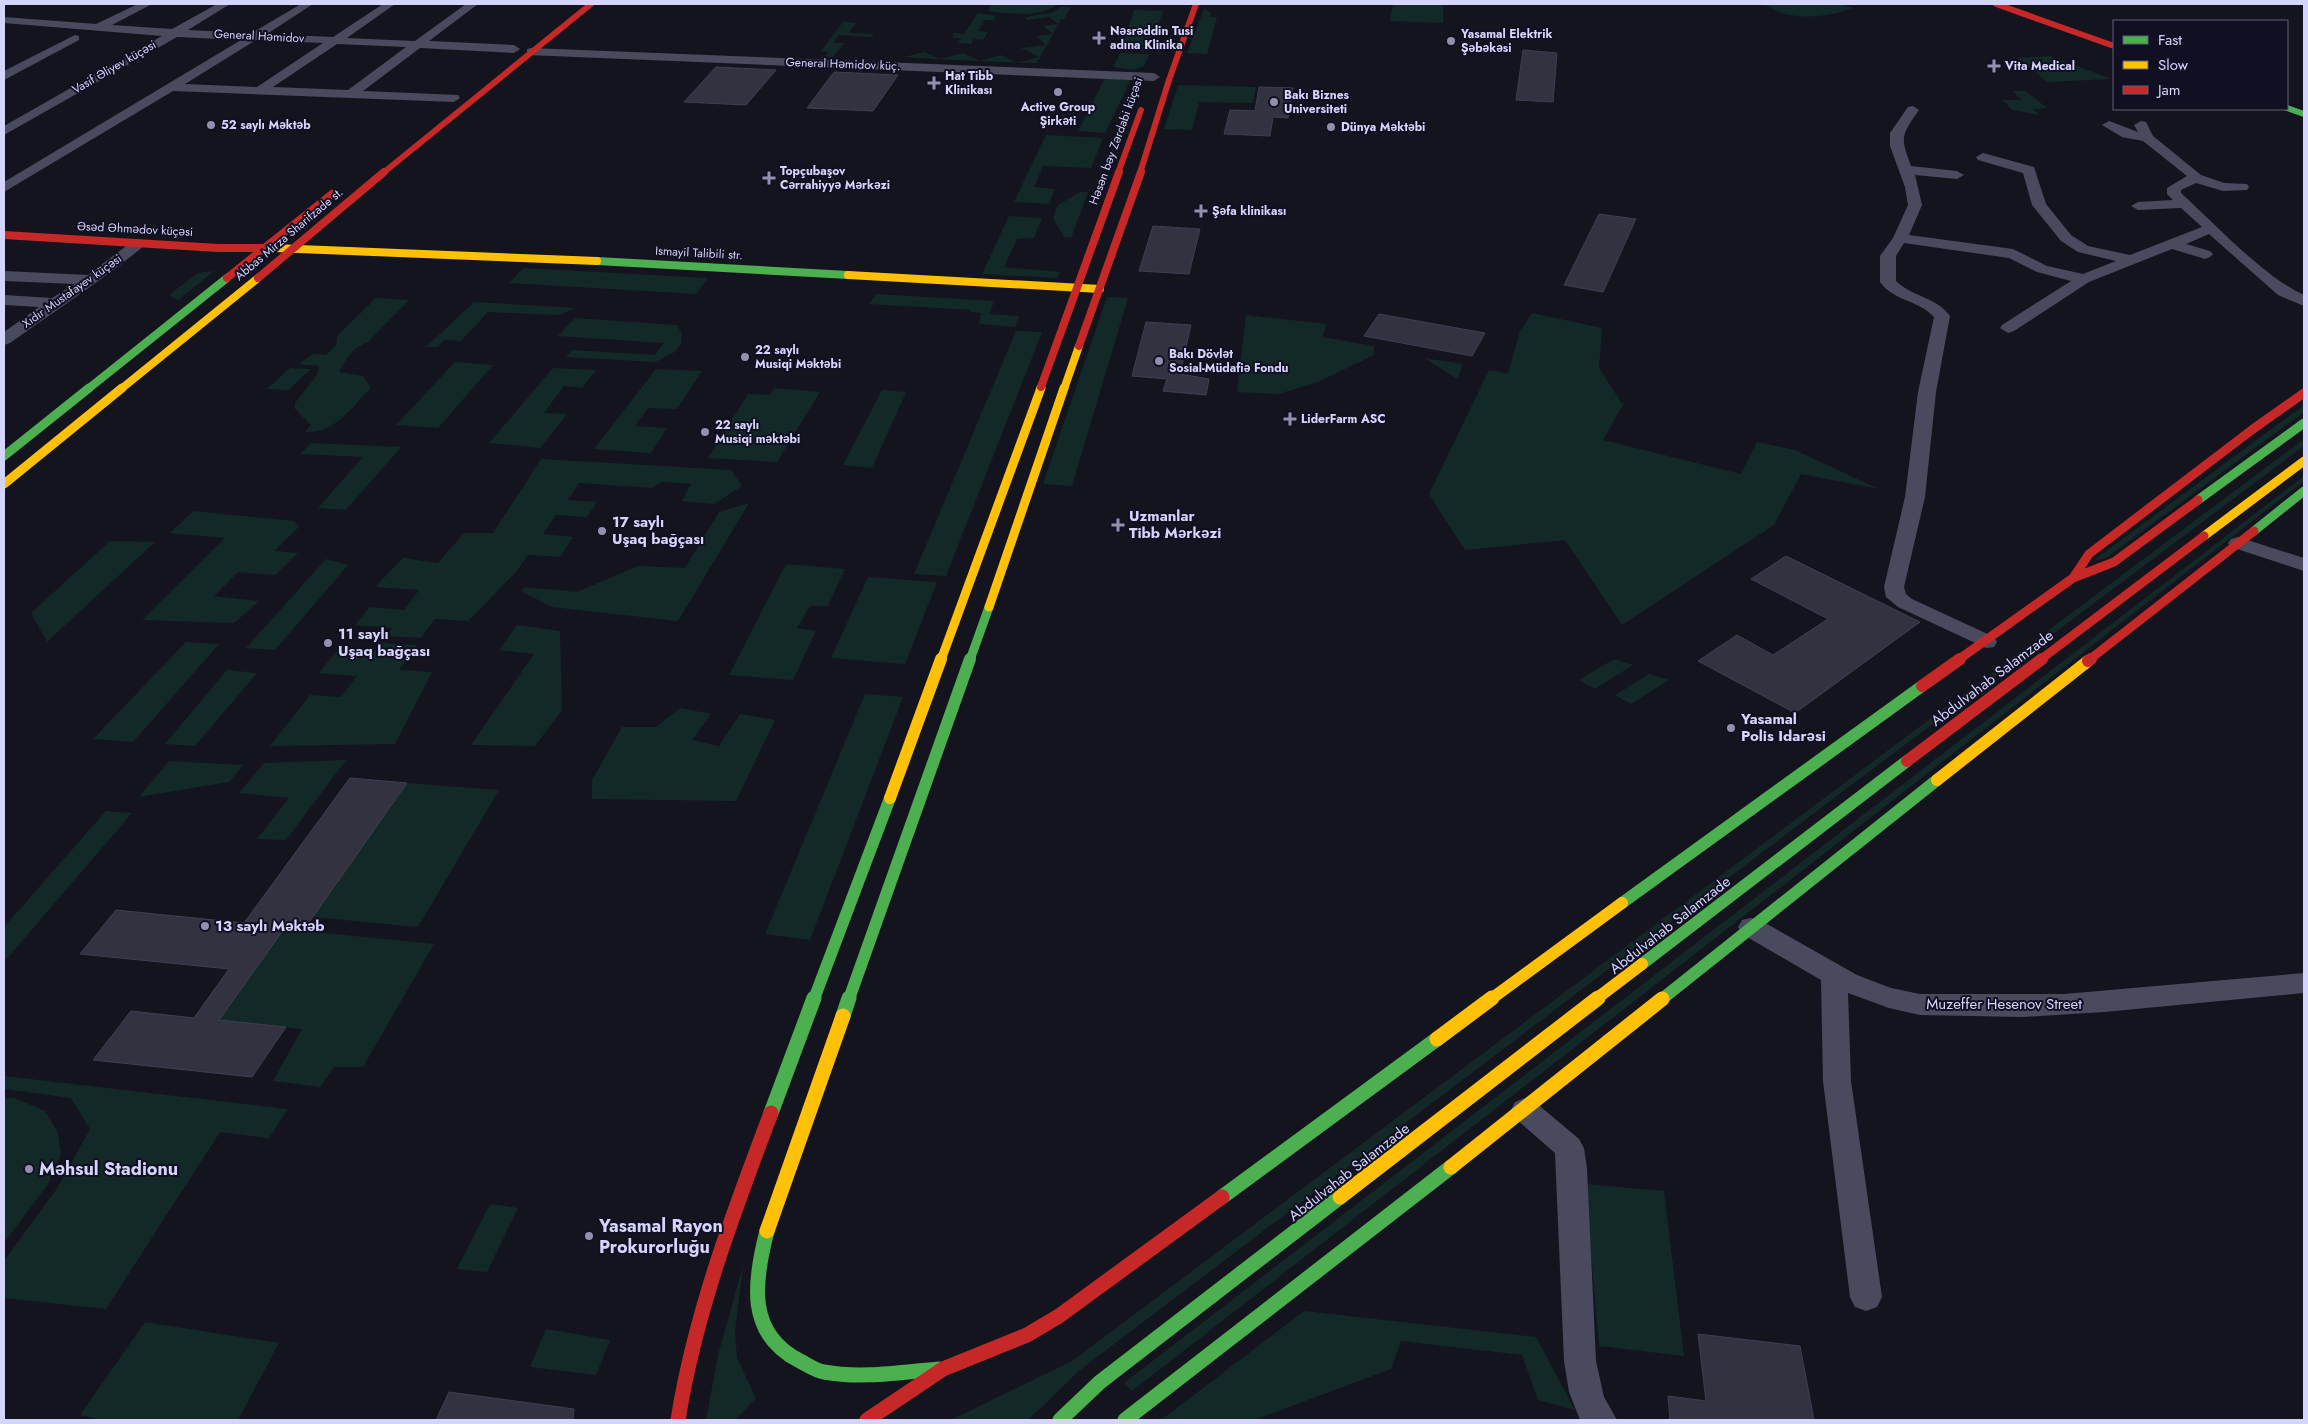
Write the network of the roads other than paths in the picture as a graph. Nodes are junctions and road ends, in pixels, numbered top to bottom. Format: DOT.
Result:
graph roads {
  1 [pos="146,4"];
  2 [pos="225,4"];
  3 [pos="308,4"];
  4 [pos="390,4"];
  5 [pos="474,4"];
  6 [pos="591,4"];
  7 [pos="1196,4"];
  8 [pos="1996,4"];
  9 [pos="2016,4"];
  10 [pos="4,20"];
  11 [pos="98,27"];
  12 [pos="174,33"];
  13 [pos="254,36"];
  14 [pos="75,38"];
  15 [pos="2113,39"];
  16 [pos="336,40"];
  17 [pos="418,44"];
  18 [pos="517,46"];
  19 [pos="2113,46"];
  20 [pos="531,52"];
  21 [pos="515,66"];
  22 [pos="4,76"];
  23 [pos="1152,82"];
  24 [pos="172,87"];
  25 [pos="259,91"];
  26 [pos="349,95"];
  27 [pos="457,95"];
  28 [pos="2288,100"];
  29 [pos="2304,106"];
  30 [pos="2288,108"];
  31 [pos="438,110"];
  32 [pos="1913,110"];
  33 [pos="2304,114"];
  34 [pos="2109,125"];
  35 [pos="4,131"];
  36 [pos="1133,133"];
  37 [pos="1153,134"];
  38 [pos="1982,157"];
  39 [pos="1906,170"];
  40 [pos="1957,175"];
  41 [pos="2195,178"];
  42 [pos="2242,187"];
  43 [pos="4,188"];
  44 [pos="339,189"];
  45 [pos="2185,204"];
  46 [pos="2138,206"];
  47 [pos="2212,228"];
  48 [pos="4,235"];
  49 [pos="1900,238"];
  50 [pos="139,243"];
  51 [pos="2170,244"];
  52 [pos="264,248"];
  53 [pos="296,248"];
  54 [pos="2205,254"];
  55 [pos="2131,260"];
  56 [pos="4,276"];
  57 [pos="2084,279"];
  58 [pos="92,280"];
  59 [pos="1076,288"];
  60 [pos="1100,289"];
  61 [pos="4,300"];
  62 [pos="2304,302"];
  63 [pos="55,303"];
  64 [pos="2008,328"];
  65 [pos="4,340"];
  66 [pos="2304,393"];
  67 [pos="2304,423"];
  68 [pos="32,433"];
  69 [pos="64,435"];
  70 [pos="4,456"];
  71 [pos="2304,461"];
  72 [pos="4,484"];
  73 [pos="2304,491"];
  74 [pos="2238,543"];
  75 [pos="2304,565"];
  76 [pos="2073,578"];
  77 [pos="1986,642"];
  78 [pos="1751,927"];
  79 [pos="1834,977"];
  80 [pos="2304,983"];
  81 [pos="1525,1110"];
  82 [pos="1866,1297"];
  83 [pos="943,1369"];
  84 [pos="678,1420"];
  85 [pos="866,1420"];
  86 [pos="1060,1420"];
  87 [pos="1125,1420"];
  88 [pos="1600,1420"];
  1 -- 11 [label="street"];
  2 -- 12 [label="street, Vasif Əliyev küçəsi"];
  3 -- 13 [label="street"];
  4 -- 16 [label="street"];
  5 -- 17 [label="street"];
  6 -- 20 [label="main road, Abbas Mirza Sharifzade st."];
  7 -- 37 [label="main road, Həsən bəy Zərdabi küçəsi"];
  8 -- 19 [label="main road"];
  9 -- 15 [label="main road"];
  10 -- 11 [label="street, General Həmidov"];
  11 -- 12 [label="street, General Həmidov"];
  12 -- 13 [label="street, General Həmidov"];
  12 -- 35 [label="street, Vasif Əliyev küçəsi"];
  13 -- 16 [label="street, General Həmidov"];
  13 -- 24 [label="street"];
  14 -- 22 [label="street"];
  16 -- 17 [label="street, General Həmidov"];
  16 -- 25 [label="street"];
  17 -- 18 [label="street, General Həmidov"];
  17 -- 26 [label="street"];
  18 -- 21 [label="main road"];
  20 -- 21 [label="main road, Abbas Mirza Sharifzade st."];
  20 -- 23 [label="street, General Həmidov küç."];
  21 -- 53 [label="main road, Abbas Mirza Sharifzade st."];
  23 -- 36 [label="main road, Həsən bəy Zərdabi küçəsi"];
  24 -- 25 [label="street"];
  24 -- 43 [label="street"];
  25 -- 26 [label="street"];
  26 -- 27 [label="street"];
  27 -- 31 [label="main road"];
  28 -- 29 [label="main road"];
  30 -- 33 [label="main road"];
  32 -- 39 [label="street"];
  34 -- 41 [label="street"];
  36 -- 37 [label="main road"];
  36 -- 59 [label="main road, Həsən bəy Zərdabi küçəsi"];
  37 -- 60 [label="main road, Həsən bəy Zərdabi küçəsi"];
  38 -- 55 [label="street"];
  39 -- 40 [label="street"];
  39 -- 49 [label="street"];
  41 -- 42 [label="street"];
  41 -- 45 [label="street"];
  44 -- 52 [label="main road, Abbas Mirza Sharifzade st."];
  45 -- 46 [label="street"];
  45 -- 47 [label="street"];
  47 -- 51 [label="street"];
  47 -- 62 [label="street"];
  48 -- 50 [label="main road, Əsəd Əhmədov küçəsi"];
  49 -- 57 [label="street"];
  49 -- 77 [label="street"];
  50 -- 52 [label="main road, Əsəd Əhmədov küçəsi"];
  50 -- 58 [label="street, Xıdır Mustafayev küçəsi"];
  51 -- 54 [label="street"];
  51 -- 55 [label="street"];
  52 -- 53 [label="main road, Əsəd Əhmədov küçəsi"];
  52 -- 68 [label="main road, Abbas Mirza Sharifzade st."];
  53 -- 59 [label="main road, Ismayil Talibili str."];
  53 -- 69 [label="main road, Abbas Mirza Sharifzade st."];
  55 -- 57 [label="street"];
  56 -- 58 [label="street"];
  57 -- 64 [label="street"];
  58 -- 63 [label="street, Xıdır Mustafayev küçəsi"];
  59 -- 60 [label="main road, Ismayil Talibili str."];
  59 -- 84 [label="main road, Həsən bəy Zərdabi küçəsi"];
  60 -- 83 [label="main road, Həsən bəy Zərdabi küçəsi"];
  61 -- 63 [label="street"];
  63 -- 65 [label="street, Xıdır Mustafayev küçəsi"];
  66 -- 76 [label="main road"];
  67 -- 76 [label="main road"];
  68 -- 69 [label="main road"];
  68 -- 70 [label="main road, Abbas Mirza Sharifzade st."];
  69 -- 72 [label="main road, Abbas Mirza Sharifzade st."];
  71 -- 86 [label="main road, Abdulvahab Salamzade"];
  73 -- 74 [label="main road"];
  74 -- 75 [label="street"];
  74 -- 78 [label="main road"];
  76 -- 77 [label="main road"];
  77 -- 83 [label="main road"];
  78 -- 79 [label="street, Muzеffеr Hеsеnov Street"];
  78 -- 81 [label="main road"];
  79 -- 80 [label="street, Muzеffеr Hеsеnov Street"];
  79 -- 82 [label="street"];
  81 -- 87 [label="main road"];
  81 -- 88 [label="street"];
  83 -- 85 [label="main road"];
}
